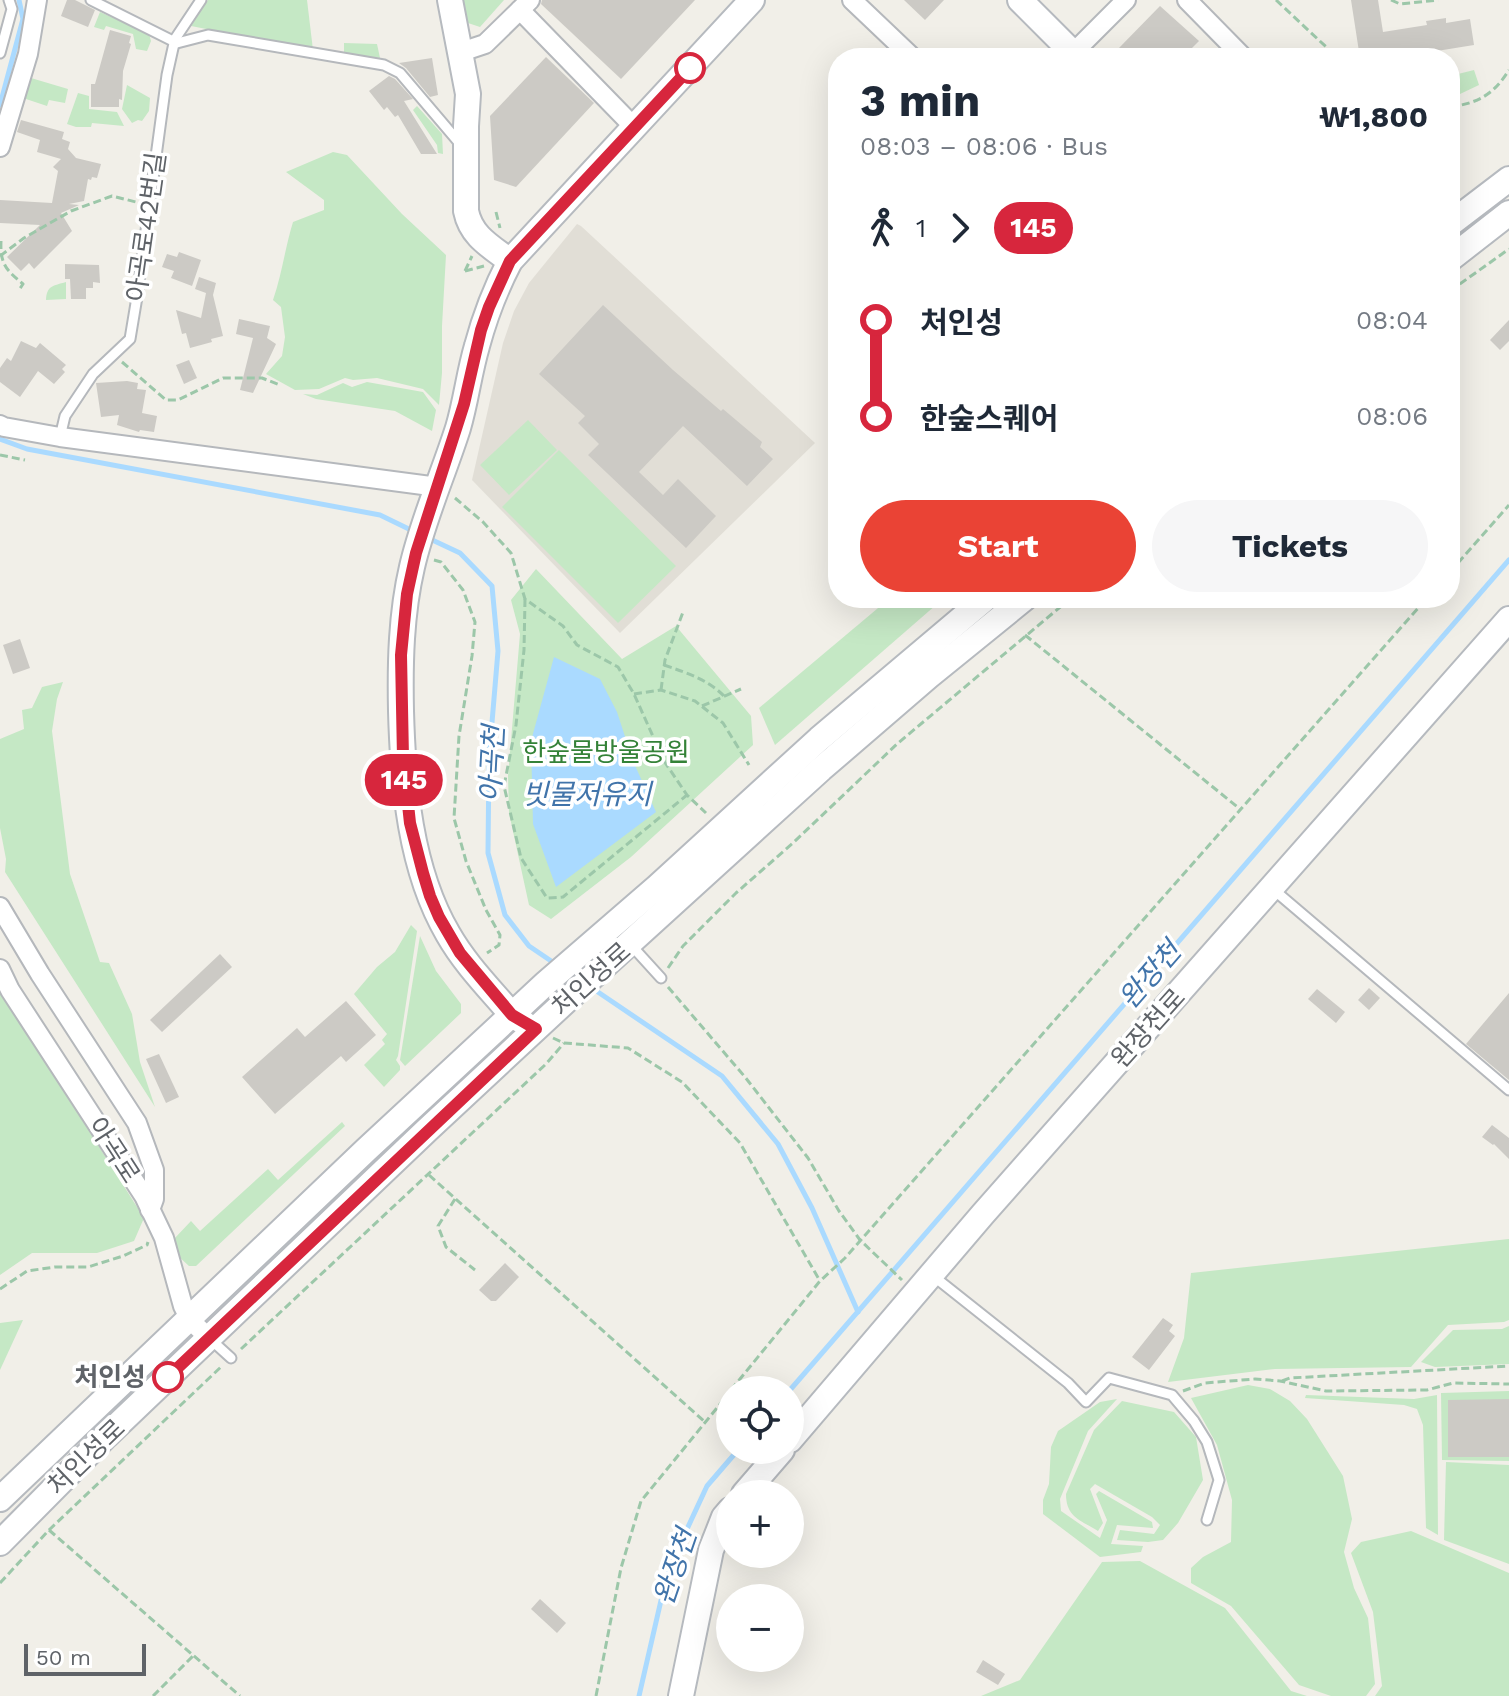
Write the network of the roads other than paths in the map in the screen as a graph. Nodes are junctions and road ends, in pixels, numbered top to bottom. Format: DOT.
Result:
graph roads {
  1 [pos="9,0"];
  2 [pos="37,0"];
  3 [pos="91,0"];
  4 [pos="201,0"];
  5 [pos="435,0"];
  6 [pos="450,0"];
  7 [pos="752,0"];
  8 [pos="852,0"];
  9 [pos="1020,0"];
  10 [pos="1126,0"];
  11 [pos="1187,0"];
  12 [pos="525,5"];
  13 [pos="175,42"];
  14 [pos="902,48"];
  15 [pos="1065,48"];
  16 [pos="1081,48"];
  17 [pos="1234,48"];
  18 [pos="461,52"];
  19 [pos="0,53"];
  20 [pos="466,115"];
  21 [pos="635,128"];
  22 [pos="0,147"];
  23 [pos="467,151"];
  24 [pos="1509,179"];
  25 [pos="1509,213"];
  26 [pos="1460,216"];
  27 [pos="1460,251"];
  28 [pos="510,261"];
  29 [pos="1,429"];
  30 [pos="60,437"];
  31 [pos="438,487"];
  32 [pos="974,608"];
  33 [pos="1013,608"];
  34 [pos="1509,619"];
  35 [pos="1271,888"];
  36 [pos="0,907"];
  37 [pos="623,950"];
  38 [pos="0,969"];
  39 [pos="661,978"];
  40 [pos="512,1015"];
  41 [pos="536,1029"];
  42 [pos="1509,1090"];
  43 [pos="152,1214"];
  44 [pos="932,1275"];
  45 [pos="190,1320"];
  46 [pos="209,1338"];
  47 [pos="231,1358"];
  48 [pos="804,1424"];
  49 [pos="770,1464"];
  50 [pos="756,1480"];
  51 [pos="0,1499"];
  52 [pos="1207,1520"];
  53 [pos="716,1537"];
  54 [pos="0,1543"];
  55 [pos="681,1696"];
  1 -- 19 [label="lane"];
  2 -- 22 [label="street"];
  3 -- 13 [label="lane"];
  4 -- 13 [label="lane, 아곡로42번길"];
  5 -- 20 [label="street"];
  6 -- 18 [label="street"];
  7 -- 21 [label="street"];
  8 -- 14 [label="street"];
  9 -- 15 [label="street"];
  10 -- 16 [label="street"];
  11 -- 17 [label="street"];
  12 -- 18 [label="street"];
  12 -- 21 [label="street"];
  13 -- 23 [label="lane"];
  13 -- 30 [label="lane, 아곡로42번길"];
  18 -- 20 [label="street"];
  20 -- 23 [label="street"];
  21 -- 28 [label="street"];
  23 -- 28 [label="street"];
  24 -- 26 [label="street"];
  25 -- 27 [label="street"];
  28 -- 31 [label="street"];
  29 -- 30 [label="street"];
  30 -- 31 [label="street"];
  31 -- 40 [label="street"];
  32 -- 40 [label="street, 처인성로"];
  33 -- 37 [label="street, 처인성로"];
  34 -- 35 [label="street, 완장천로"];
  35 -- 42 [label="lane"];
  35 -- 44 [label="street, 완장천로"];
  36 -- 43 [label="street"];
  37 -- 39 [label="lane"];
  37 -- 41 [label="street, 처인성로"];
  38 -- 43 [label="street, 아곡로"];
  40 -- 41 [label="street"];
  40 -- 45 [label="street, 처인성로"];
  41 -- 46 [label="street, 처인성로"];
  43 -- 45 [label="street, 아곡로"];
  44 -- 48 [label="street, 완장천로"];
  44 -- 52 [label="lane"];
  45 -- 46 [label="street, 아곡로"];
  45 -- 51 [label="street, 처인성로"];
  46 -- 47 [label="lane"];
  46 -- 54 [label="street, 처인성로"];
  49 -- 50 [label="street"];
  53 -- 55 [label="street"];
}
